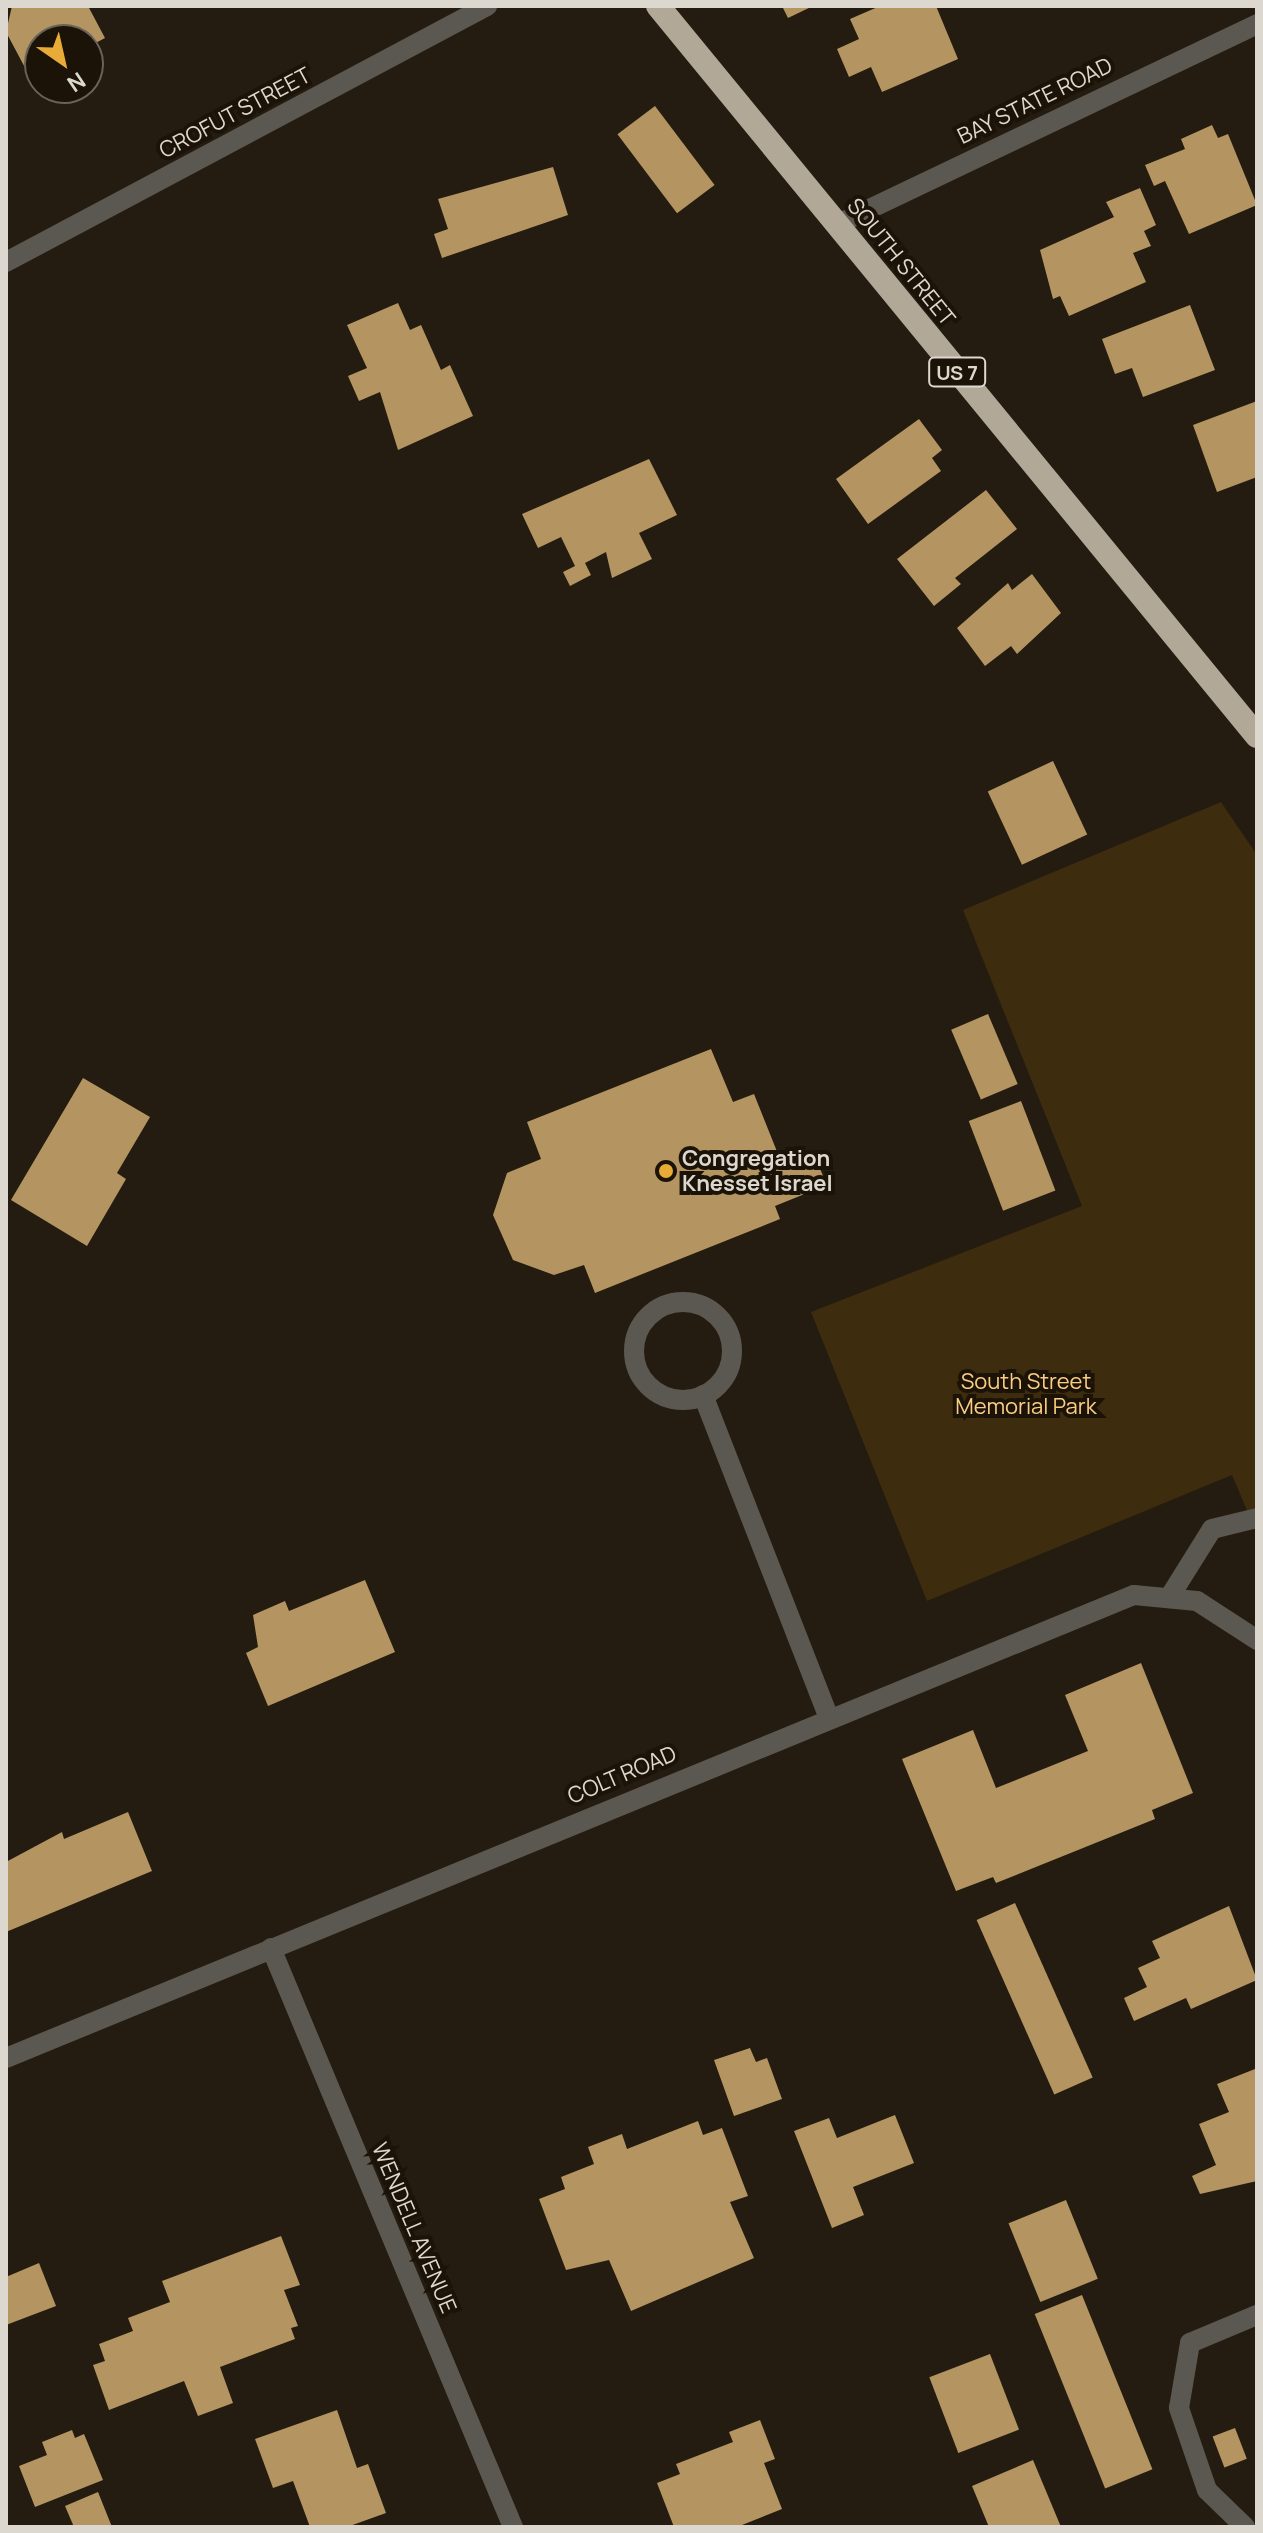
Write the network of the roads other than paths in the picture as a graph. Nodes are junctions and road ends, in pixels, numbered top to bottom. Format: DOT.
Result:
graph roads {
  1 [pos="487,6"];
  2 [pos="658,6"];
  3 [pos="1257,24"];
  4 [pos="836,225"];
  5 [pos="6,262"];
  6 [pos="1257,736"];
  7 [pos="703,1395"];
  8 [pos="1257,1518"];
  9 [pos="1172,1593"];
  10 [pos="1257,1640"];
  11 [pos="828,1715"];
  12 [pos="271,1948"];
  13 [pos="6,2058"];
  14 [pos="1257,2315"];
  15 [pos="513,2527"];
  16 [pos="1245,2527"];
  1 -- 5 [label="street, CROFUT STREET"];
  2 -- 4 [label="highway, SOUTH STREET / US 7"];
  3 -- 4 [label="street, BAY STATE ROAD"];
  4 -- 6 [label="highway, SOUTH STREET / US 7"];
  7 -- 7 [label="street"];
  7 -- 11 [label="street"];
  8 -- 9 [label="street"];
  9 -- 10 [label="street, COLT ROAD"];
  9 -- 11 [label="street, COLT ROAD"];
  11 -- 12 [label="street, COLT ROAD"];
  12 -- 13 [label="street, COLT ROAD"];
  12 -- 15 [label="street, WENDELL AVENUE"];
  14 -- 16 [label="street"];
}
